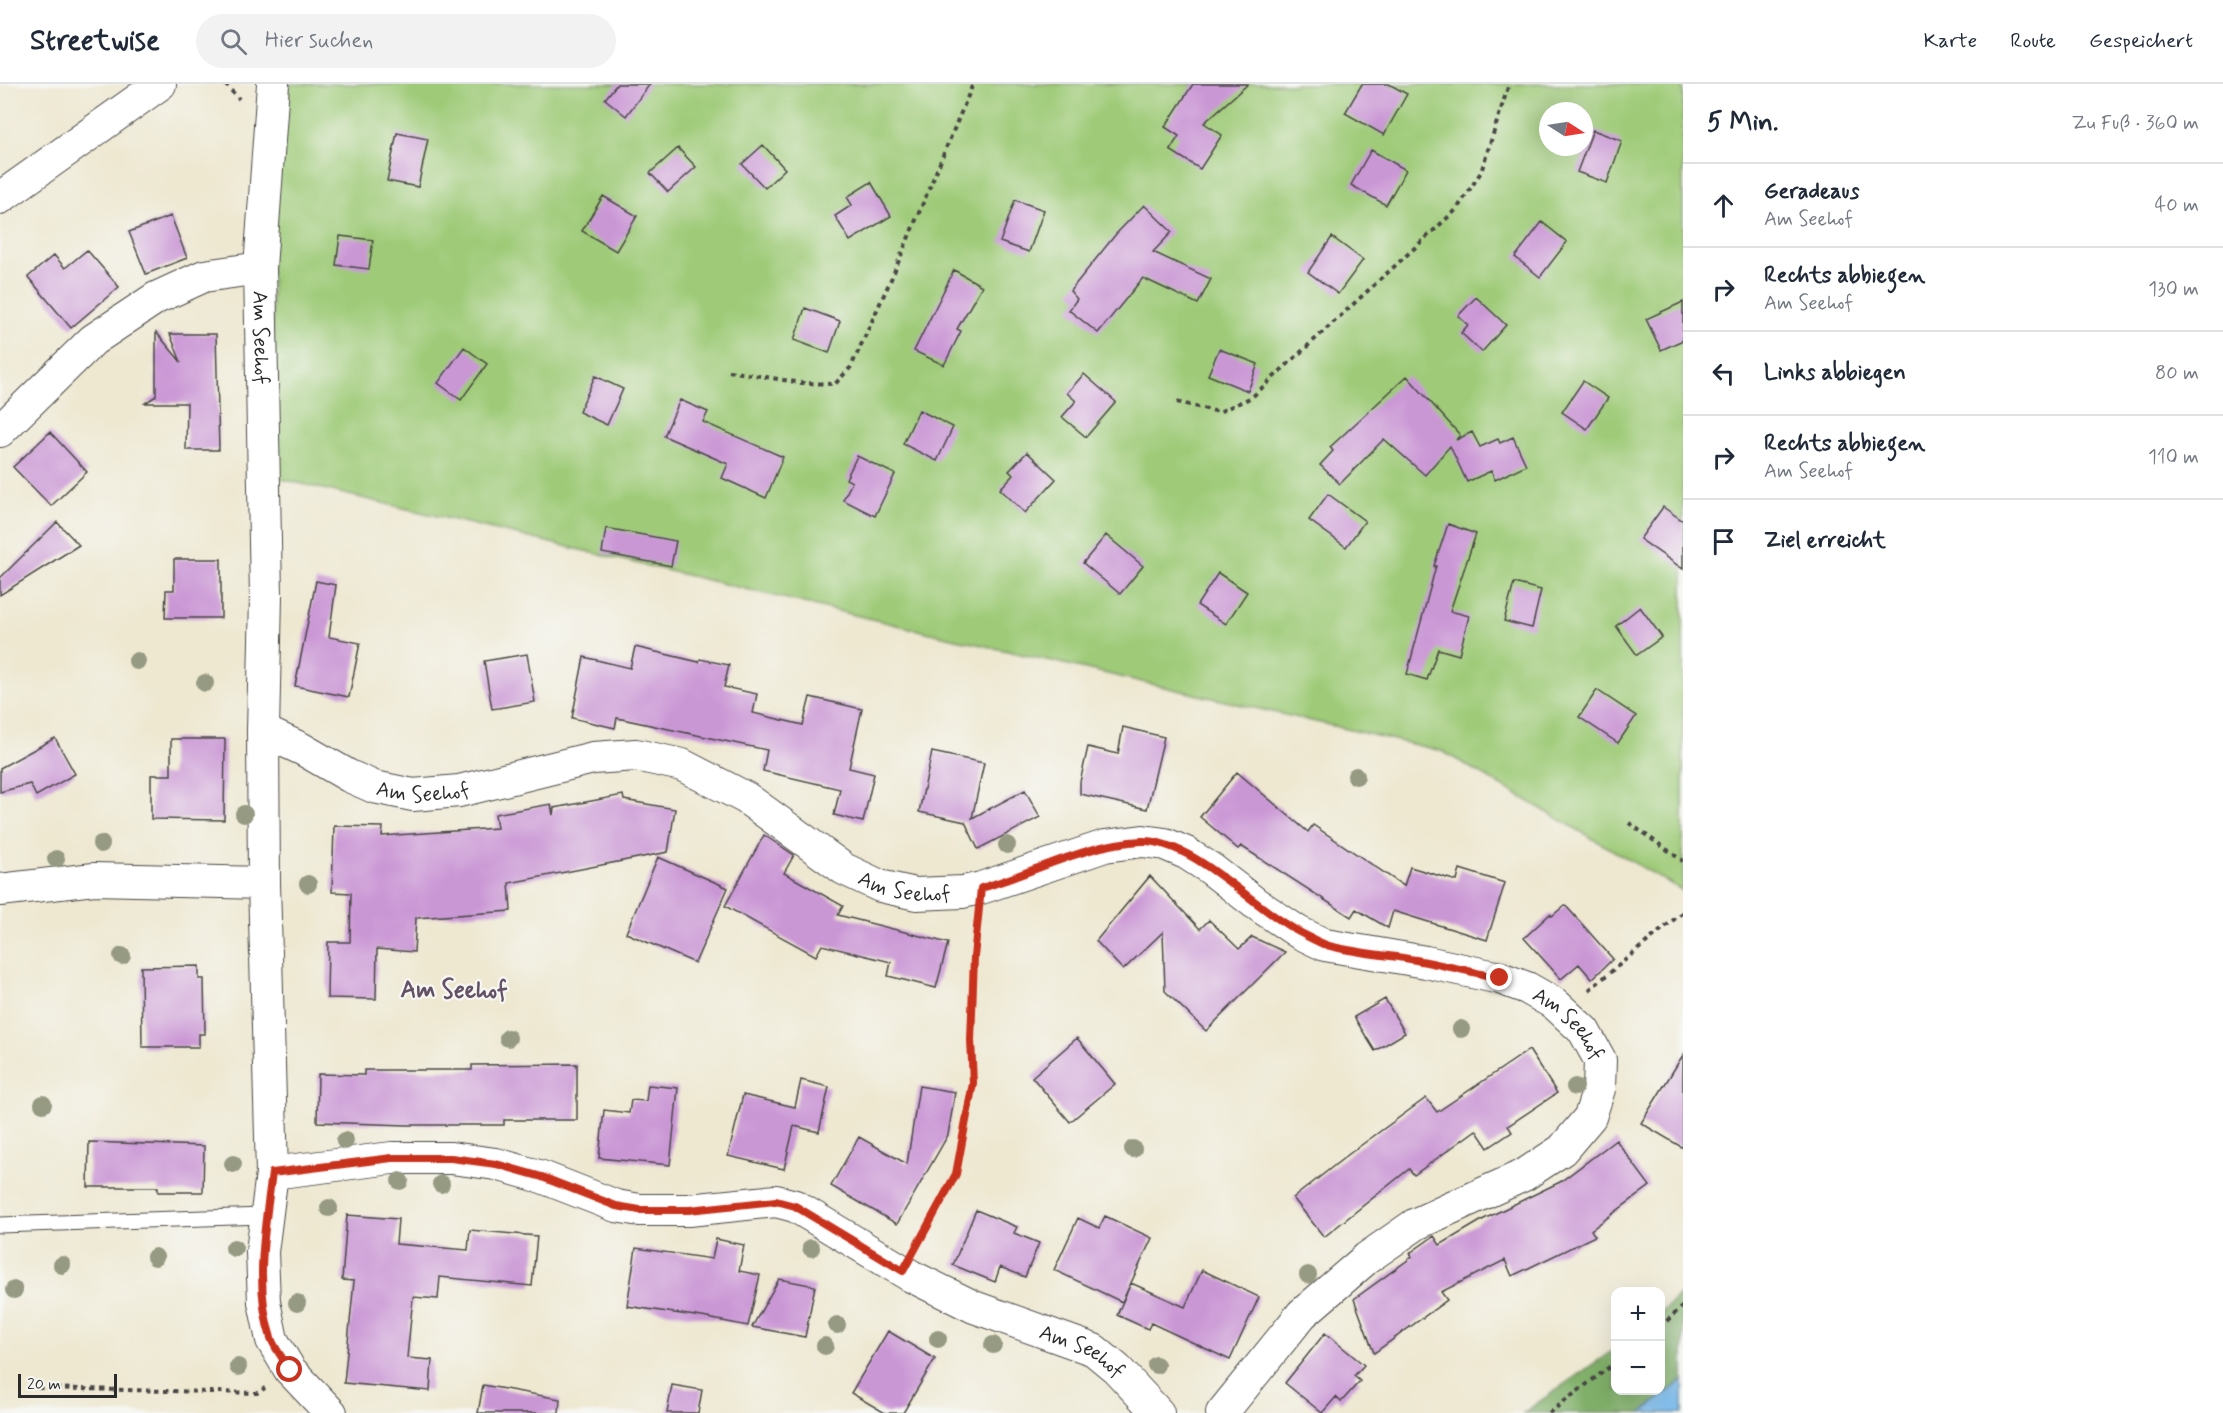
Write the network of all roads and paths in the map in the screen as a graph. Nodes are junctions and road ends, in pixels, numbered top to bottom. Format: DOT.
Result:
graph roads {
  1 [pos="160,84"];
  2 [pos="273,84"];
  3 [pos="973,84"];
  4 [pos="1509,84"];
  5 [pos="0,198"];
  6 [pos="260,268"];
  7 [pos="729,371"];
  8 [pos="1177,402"];
  9 [pos="0,431"];
  10 [pos="263,731"];
  11 [pos="1629,823"];
  12 [pos="1683,861"];
  13 [pos="264,883"];
  14 [pos="981,888"];
  15 [pos="0,890"];
  16 [pos="1683,912"];
  17 [pos="1563,1012"];
  18 [pos="272,1173"];
  19 [pos="266,1216"];
  20 [pos="0,1225"];
  21 [pos="903,1271"];
  22 [pos="1683,1306"];
  23 [pos="1665,1322"];
  24 [pos="1611,1366"];
  25 [pos="290,1370"];
  26 [pos="38,1388"];
  27 [pos="331,1413"];
  28 [pos="1158,1413"];
  29 [pos="1222,1413"];
  30 [pos="1549,1413"];
  1 -- 5 [label="street"];
  2 -- 6 [label="street, Am Seehof"];
  3 -- 7 [label="path"];
  4 -- 8 [label="path"];
  6 -- 9 [label="street, Am Seehof"];
  6 -- 10 [label="street, Am Seehof"];
  10 -- 13 [label="street, Am Seehof"];
  10 -- 14 [label="street, Am Seehof"];
  11 -- 12 [label="path"];
  13 -- 15 [label="street"];
  13 -- 18 [label="street, Am Seehof"];
  14 -- 17 [label="street, Am Seehof"];
  14 -- 21 [label="path"];
  16 -- 17 [label="path"];
  17 -- 29 [label="street, Am Seehof"];
  18 -- 19 [label="street, Am Seehof"];
  18 -- 21 [label="street, Am Seehof"];
  19 -- 20 [label="lane"];
  19 -- 25 [label="street, Am Seehof"];
  21 -- 28 [label="street, Am Seehof"];
  22 -- 23 [label="path"];
  24 -- 30 [label="path"];
  25 -- 26 [label="path"];
  25 -- 27 [label="street, Am Seehof"];
}
